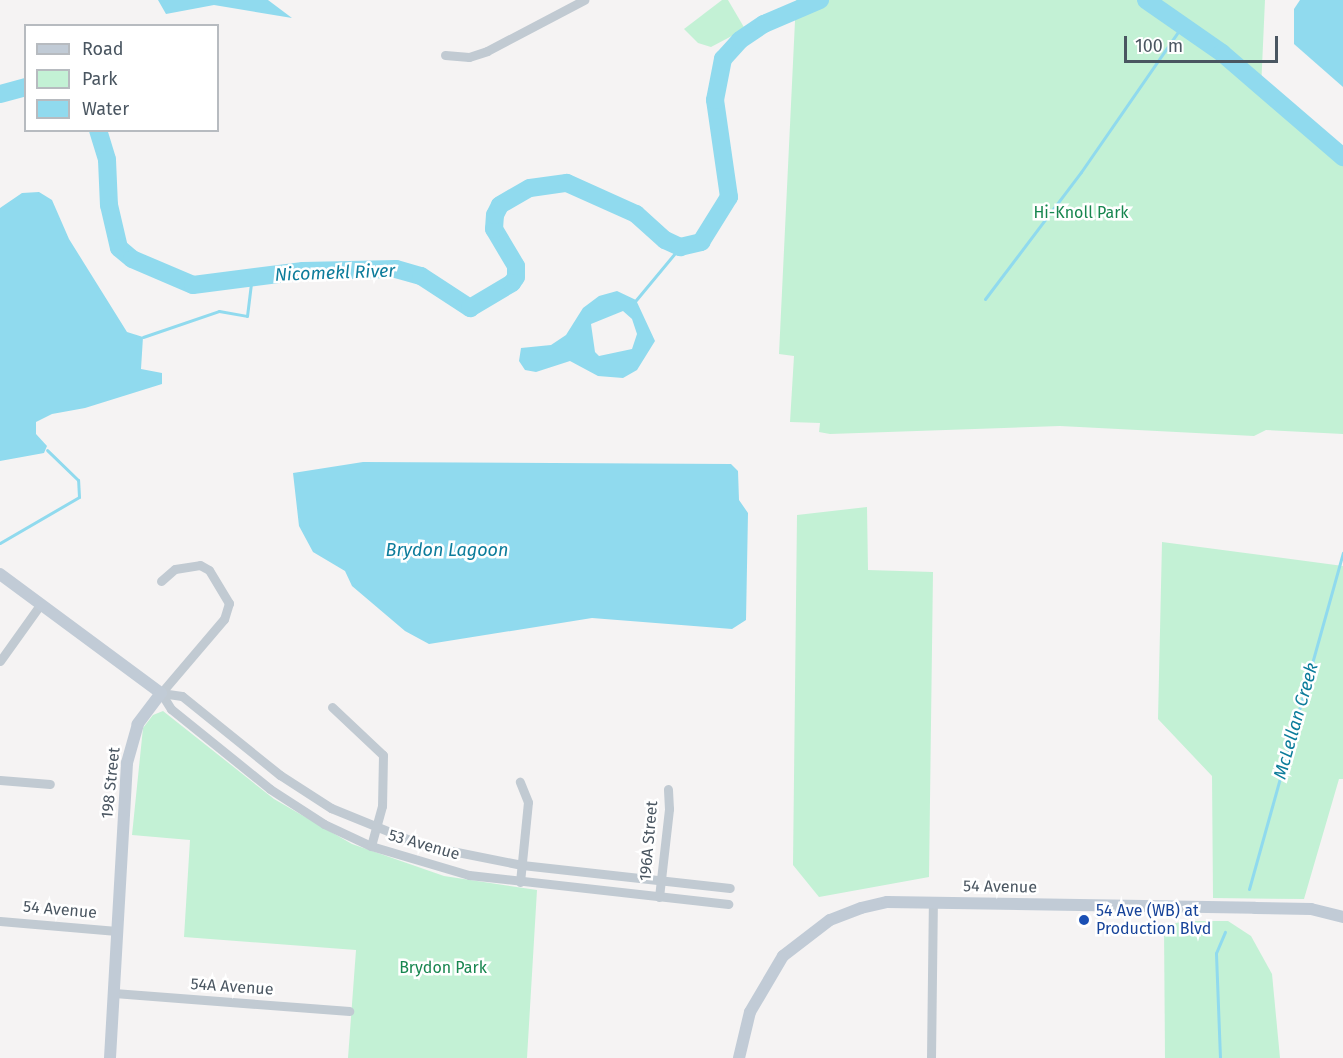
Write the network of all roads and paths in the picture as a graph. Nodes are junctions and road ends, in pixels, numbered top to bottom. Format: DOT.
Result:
graph roads {
  1 [pos="584,0"];
  2 [pos="445,55"];
  3 [pos="0,574"];
  4 [pos="161,581"];
  5 [pos="40,605"];
  6 [pos="0,661"];
  7 [pos="161,693"];
  8 [pos="332,707"];
  9 [pos="0,780"];
  10 [pos="520,782"];
  11 [pos="50,784"];
  12 [pos="668,789"];
  13 [pos="377,829"];
  14 [pos="371,846"];
  15 [pos="522,865"];
  16 [pos="661,880"];
  17 [pos="520,882"];
  18 [pos="730,888"];
  19 [pos="659,897"];
  20 [pos="933,902"];
  21 [pos="728,904"];
  22 [pos="1343,917"];
  23 [pos="0,921"];
  24 [pos="117,931"];
  25 [pos="114,993"];
  26 [pos="349,1011"];
  27 [pos="110,1058"];
  28 [pos="739,1058"];
  29 [pos="931,1058"];
  1 -- 2 [label="street"];
  3 -- 5 [label="street, 53 Avenue"];
  4 -- 7 [label="street, 198 Street"];
  5 -- 6 [label="street"];
  5 -- 7 [label="street, 53 Avenue"];
  7 -- 13 [label="street, 53 Avenue"];
  7 -- 14 [label="street, 53 Avenue"];
  7 -- 24 [label="street, 198 Street"];
  8 -- 13 [label="street"];
  9 -- 11 [label="street"];
  10 -- 15 [label="street"];
  12 -- 16 [label="street, 196A Street"];
  13 -- 14 [label="street"];
  13 -- 15 [label="street, 53 Avenue"];
  14 -- 17 [label="street, 53 Avenue"];
  15 -- 16 [label="street, 53 Avenue"];
  15 -- 17 [label="street"];
  16 -- 18 [label="street, 53 Avenue"];
  16 -- 19 [label="street, 196A Street"];
  17 -- 19 [label="street, 53 Avenue"];
  19 -- 21 [label="street, 53 Avenue"];
  20 -- 22 [label="street, 54 Avenue"];
  20 -- 28 [label="street, 54 Avenue"];
  20 -- 29 [label="street"];
  23 -- 24 [label="street, 54 Avenue"];
  24 -- 25 [label="street, 198 Street"];
  25 -- 26 [label="street, 54A Avenue"];
  25 -- 27 [label="street, 198 Street"];
}
